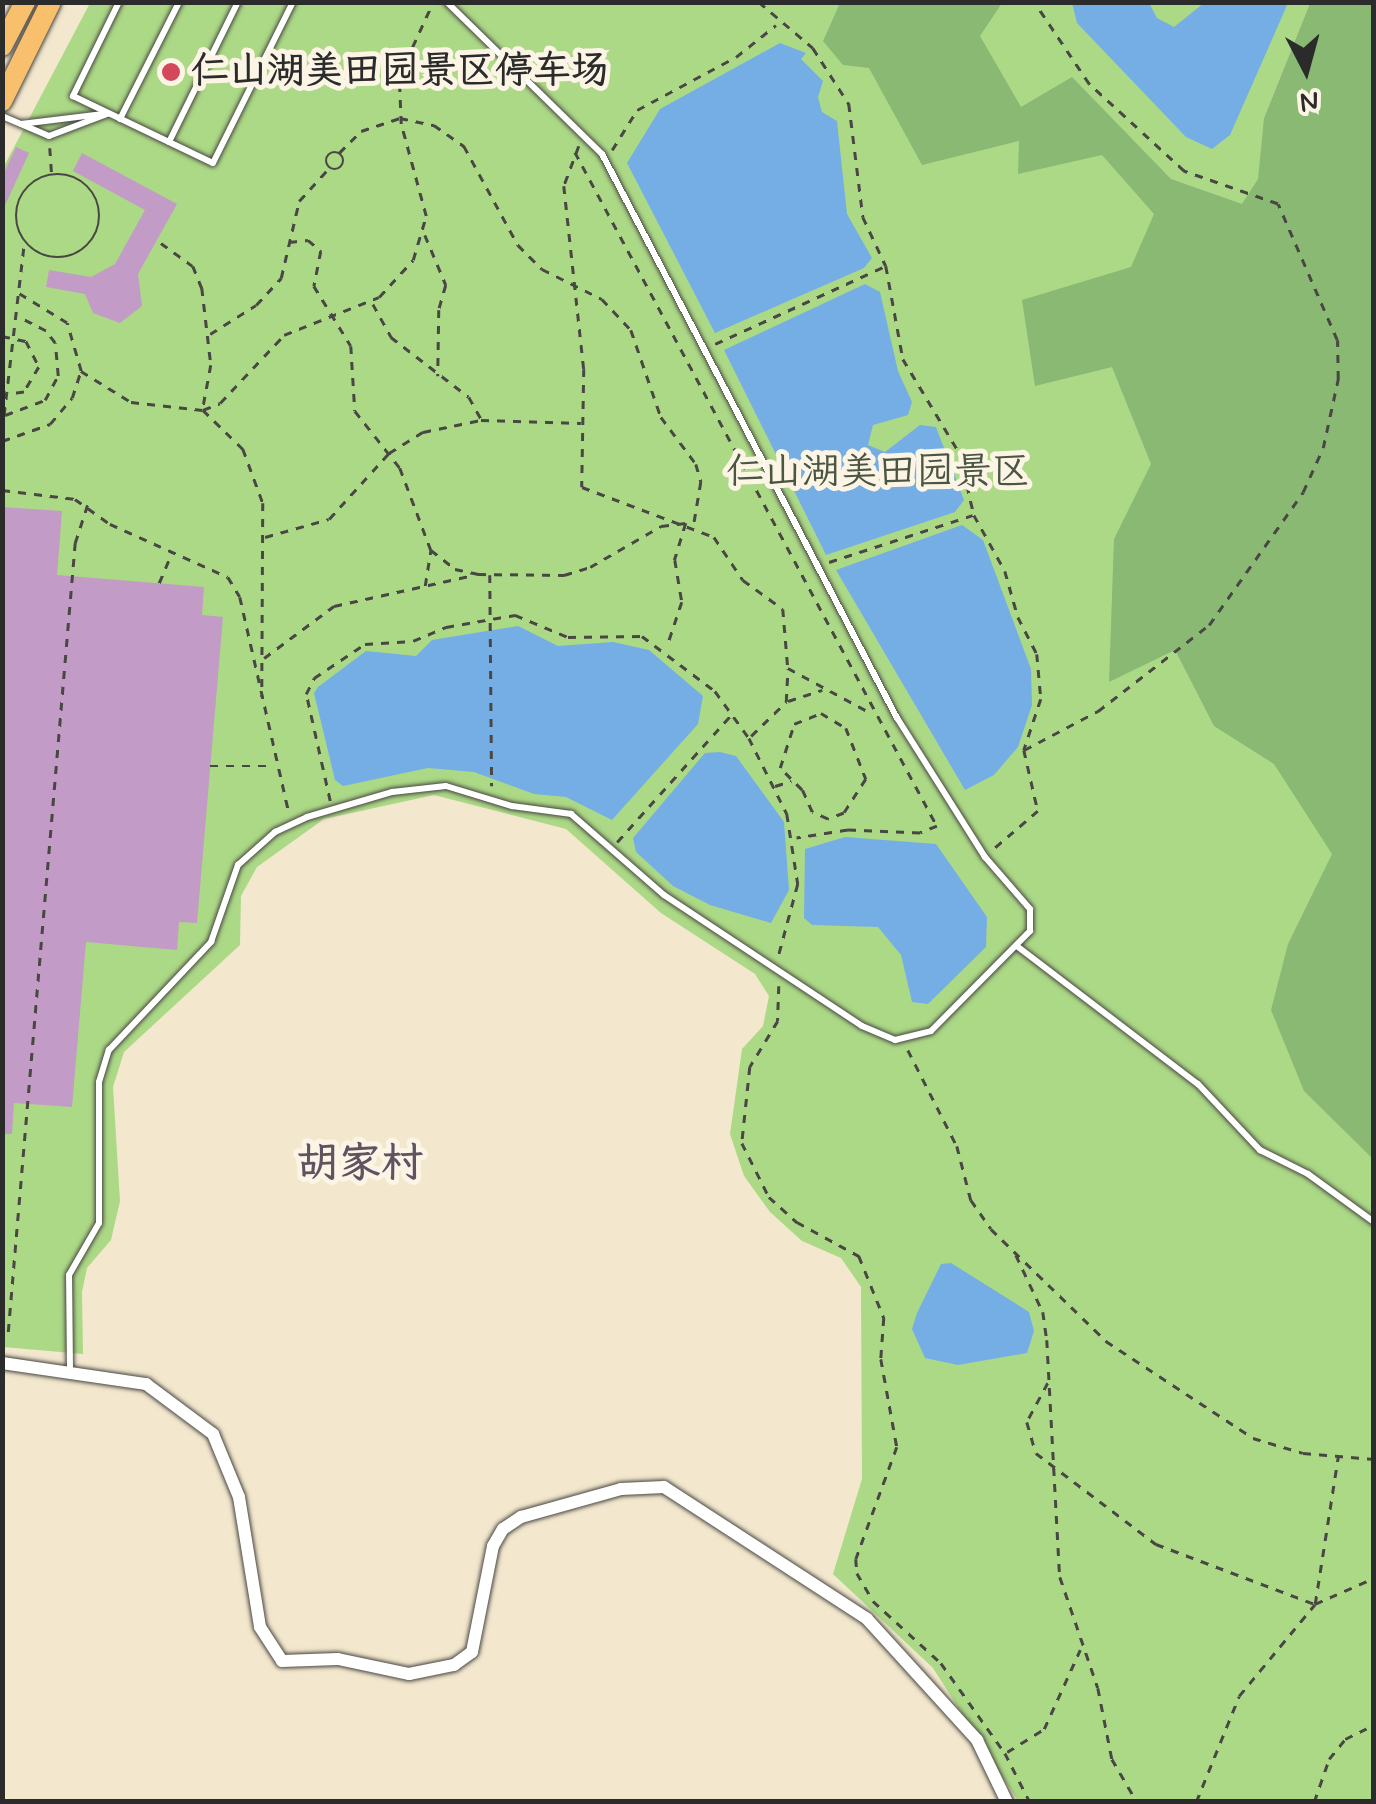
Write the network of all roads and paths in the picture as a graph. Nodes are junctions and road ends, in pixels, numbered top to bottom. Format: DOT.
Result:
graph roads {
  1 [pos="25,2"];
  2 [pos="51,2"];
  3 [pos="119,2"];
  4 [pos="178,2"];
  5 [pos="238,2"];
  6 [pos="293,2"];
  7 [pos="433,2"];
  8 [pos="447,2"];
  9 [pos="758,2"];
  10 [pos="1034,2"];
  11 [pos="778,24"];
  12 [pos="2,46"];
  13 [pos="2,100"];
  14 [pos="108,114"];
  15 [pos="2,116"];
  16 [pos="400,118"];
  17 [pos="120,119"];
  18 [pos="20,124"];
  19 [pos="49,136"];
  20 [pos="585,136"];
  21 [pos="169,142"];
  22 [pos="339,152"];
  23 [pos="575,152"];
  24 [pos="607,162"];
  25 [pos="328,168"];
  26 [pos="52,175"];
  27 [pos="424,230"];
  28 [pos="24,241"];
  29 [pos="289,242"];
  30 [pos="161,243"];
  31 [pos="886,266"];
  32 [pos="578,286"];
  33 [pos="18,293"];
  34 [pos="372,301"];
  35 [pos="15,316"];
  36 [pos="334,318"];
  37 [pos="210,334"];
  38 [pos="2,336"];
  39 [pos="12,336"];
  40 [pos="705,349"];
  41 [pos="81,370"];
  42 [pos="438,378"];
  43 [pos="4,396"];
  44 [pos="203,410"];
  45 [pos="4,416"];
  46 [pos="481,420"];
  47 [pos="582,423"];
  48 [pos="2,431"];
  49 [pos="2,441"];
  50 [pos="389,453"];
  51 [pos="2,490"];
  52 [pos="87,506"];
  53 [pos="974,515"];
  54 [pos="686,524"];
  55 [pos="694,526"];
  56 [pos="265,537"];
  57 [pos="430,550"];
  58 [pos="172,552"];
  59 [pos="818,566"];
  60 [pos="478,574"];
  61 [pos="490,575"];
  62 [pos="159,583"];
  63 [pos="425,587"];
  64 [pos="494,618"];
  65 [pos="666,648"];
  66 [pos="263,660"];
  67 [pos="788,668"];
  68 [pos="828,689"];
  69 [pos="786,702"];
  70 [pos="262,703"];
  71 [pos="732,714"];
  72 [pos="874,716"];
  73 [pos="749,738"];
  74 [pos="1024,750"];
  75 [pos="210,766"];
  76 [pos="275,766"];
  77 [pos="493,778"];
  78 [pos="792,780"];
  79 [pos="774,786"];
  80 [pos="332,808"];
  81 [pos="292,824"];
  82 [pos="795,838"];
  83 [pos="612,846"];
  84 [pos="985,857"];
  85 [pos="1018,947"];
  86 [pos="778,968"];
  87 [pos="903,1040"];
  88 [pos="1374,1222"];
  89 [pos="1015,1253"];
  90 [pos="8,1332"];
  91 [pos="2,1363"];
  92 [pos="70,1370"];
  93 [pos="1050,1382"];
  94 [pos="1337,1456"];
  95 [pos="1374,1458"];
  96 [pos="1051,1469"];
  97 [pos="1374,1578"];
  98 [pos="1315,1604"];
  99 [pos="1081,1648"];
  100 [pos="1374,1725"];
  101 [pos="1005,1753"];
  102 [pos="1008,1802"];
  103 [pos="1030,1802"];
  104 [pos="1137,1802"];
  105 [pos="1196,1802"];
  106 [pos="1314,1802"];
  1 -- 12 [label="main road"];
  2 -- 13 [label="main road"];
  3 -- 14 [label="lane"];
  4 -- 17 [label="lane"];
  5 -- 21 [label="lane"];
  6 -- 21 [label="lane"];
  7 -- 16 [label="path"];
  8 -- 20 [label="lane"];
  9 -- 11 [label="path"];
  10 -- 74 [label="path"];
  11 -- 24 [label="path"];
  11 -- 31 [label="path"];
  14 -- 17 [label="lane"];
  14 -- 18 [label="lane"];
  14 -- 19 [label="lane"];
  15 -- 18 [label="lane"];
  16 -- 22 [label="path"];
  16 -- 27 [label="path"];
  16 -- 32 [label="path"];
  17 -- 21 [label="lane"];
  18 -- 19 [label="lane"];
  19 -- 26 [label="path"];
  20 -- 23 [label="path"];
  20 -- 24 [label="lane"];
  22 -- 25 [label="path"];
  22 -- 25 [label="path"];
  23 -- 32 [label="path"];
  23 -- 72 [label="path"];
  24 -- 40 [label="lane"];
  25 -- 29 [label="path"];
  26 -- 28 [label="path"];
  26 -- 28 [label="path"];
  27 -- 34 [label="path"];
  27 -- 42 [label="path"];
  28 -- 33 [label="path"];
  29 -- 36 [label="path"];
  29 -- 37 [label="path"];
  30 -- 37 [label="path"];
  31 -- 40 [label="path"];
  31 -- 53 [label="path"];
  32 -- 47 [label="path"];
  32 -- 55 [label="path"];
  33 -- 35 [label="path"];
  33 -- 41 [label="path"];
  34 -- 36 [label="path"];
  34 -- 42 [label="path"];
  35 -- 39 [label="path"];
  35 -- 45 [label="path"];
  36 -- 44 [label="path"];
  36 -- 50 [label="path"];
  37 -- 44 [label="path"];
  38 -- 39 [label="path"];
  39 -- 43 [label="path"];
  39 -- 43 [label="path"];
  40 -- 59 [label="lane"];
  41 -- 44 [label="path"];
  41 -- 49 [label="path"];
  42 -- 46 [label="path"];
  43 -- 45 [label="path"];
  44 -- 56 [label="path"];
  45 -- 48 [label="path"];
  46 -- 47 [label="path"];
  46 -- 50 [label="path"];
  47 -- 54 [label="path"];
  50 -- 56 [label="path"];
  50 -- 57 [label="path"];
  51 -- 52 [label="path"];
  52 -- 58 [label="path"];
  52 -- 90 [label="path"];
  53 -- 59 [label="path"];
  53 -- 74 [label="path"];
  54 -- 55 [label="path"];
  54 -- 61 [label="path"];
  54 -- 65 [label="path"];
  55 -- 67 [label="path"];
  56 -- 66 [label="path"];
  57 -- 60 [label="path"];
  57 -- 63 [label="path"];
  58 -- 62 [label="path"];
  58 -- 70 [label="path"];
  59 -- 84 [label="lane"];
  60 -- 61 [label="path"];
  60 -- 63 [label="path"];
  61 -- 64 [label="path"];
  63 -- 66 [label="path"];
  64 -- 65 [label="path"];
  64 -- 77 [label="path"];
  64 -- 80 [label="path"];
  65 -- 71 [label="path"];
  66 -- 70 [label="path"];
  67 -- 68 [label="path"];
  67 -- 69 [label="path"];
  68 -- 69 [label="path"];
  68 -- 72 [label="path"];
  69 -- 73 [label="path"];
  70 -- 76 [label="path"];
  71 -- 73 [label="path"];
  71 -- 83 [label="path"];
  72 -- 82 [label="path"];
  73 -- 79 [label="path"];
  74 -- 84 [label="path"];
  75 -- 76 [label="path"];
  76 -- 81 [label="path"];
  78 -- 78 [label="path"];
  78 -- 79 [label="path"];
  79 -- 82 [label="path"];
  80 -- 81 [label="lane"];
  80 -- 83 [label="lane"];
  81 -- 92 [label="lane"];
  82 -- 86 [label="path"];
  83 -- 86 [label="lane"];
  84 -- 85 [label="lane"];
  85 -- 87 [label="lane"];
  85 -- 88 [label="lane"];
  86 -- 87 [label="lane"];
  86 -- 101 [label="path"];
  87 -- 89 [label="path"];
  89 -- 93 [label="path"];
  89 -- 94 [label="path"];
  91 -- 92 [label="street"];
  92 -- 102 [label="street"];
  93 -- 96 [label="path"];
  93 -- 96 [label="path"];
  94 -- 95 [label="path"];
  94 -- 98 [label="path"];
  96 -- 98 [label="path"];
  96 -- 99 [label="path"];
  97 -- 98 [label="path"];
  98 -- 105 [label="path"];
  99 -- 101 [label="path"];
  99 -- 104 [label="path"];
  100 -- 106 [label="path"];
  101 -- 103 [label="path"];
}
